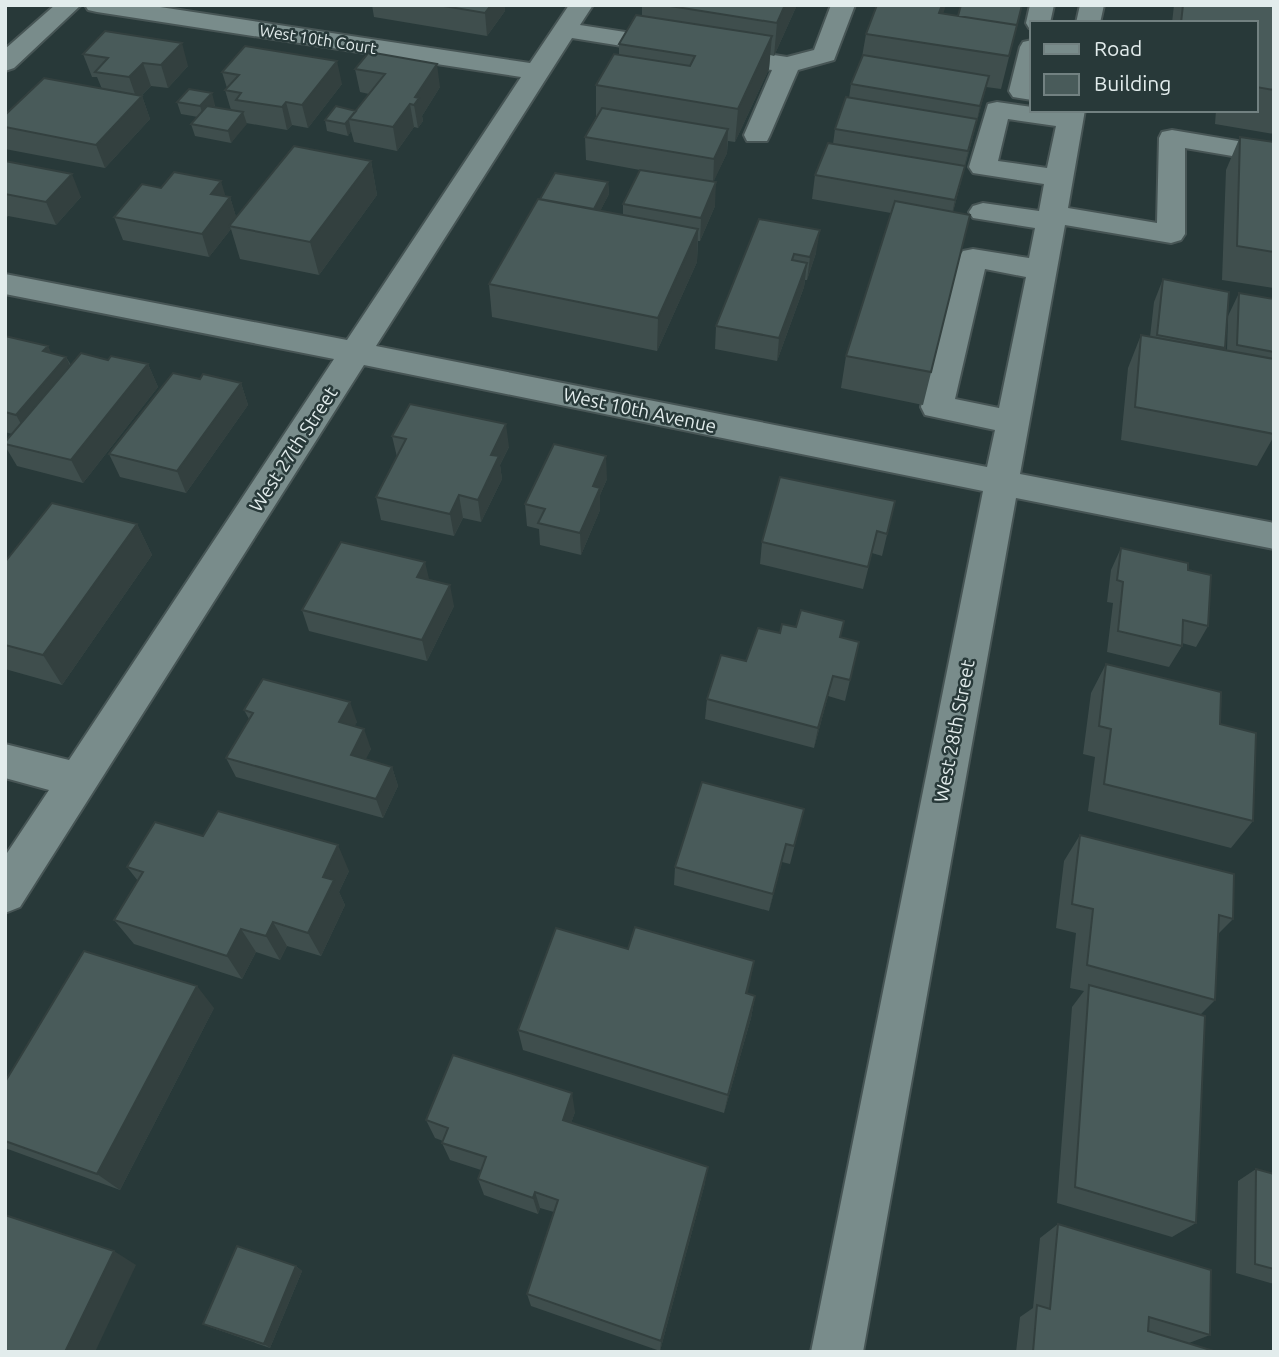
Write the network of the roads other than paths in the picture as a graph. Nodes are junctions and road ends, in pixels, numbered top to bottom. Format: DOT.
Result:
graph roads {
  1 [pos="69,5"];
  2 [pos="97,5"];
  3 [pos="843,5"];
  4 [pos="573,18"];
  5 [pos="1030,56"];
  6 [pos="5,63"];
  7 [pos="787,65"];
  8 [pos="539,72"];
  9 [pos="1030,92"];
  10 [pos="1071,115"];
  11 [pos="757,135"];
  12 [pos="1274,155"];
  13 [pos="1054,205"];
  14 [pos="983,212"];
  15 [pos="1042,270"];
  16 [pos="5,284"];
  17 [pos="357,351"];
  18 [pos="1013,422"];
  19 [pos="1001,484"];
  20 [pos="1274,536"];
  21 [pos="5,761"];
  22 [pos="77,780"];
  23 [pos="5,893"];
  24 [pos="837,1352"];
  1 -- 6 [label="street"];
  2 -- 8 [label="street, West 10th Court"];
  3 -- 7 [label="street"];
  4 -- 7 [label="street"];
  4 -- 8 [label="street, West 27th Street"];
  5 -- 9 [label="street"];
  7 -- 11 [label="street"];
  8 -- 17 [label="street, West 27th Street"];
  10 -- 13 [label="street, West 28th Street"];
  10 -- 13 [label="street"];
  12 -- 13 [label="street"];
  13 -- 14 [label="street"];
  13 -- 15 [label="street, West 28th Street"];
  15 -- 18 [label="street, West 28th Street"];
  15 -- 18 [label="street"];
  16 -- 17 [label="street, West 10th Avenue"];
  17 -- 19 [label="street, West 10th Avenue"];
  17 -- 22 [label="street, West 27th Street"];
  18 -- 19 [label="street, West 28th Street"];
  19 -- 20 [label="street, West 10th Avenue"];
  19 -- 24 [label="street, West 28th Street"];
  21 -- 22 [label="street"];
  22 -- 23 [label="street, West 27th Street"];
}
